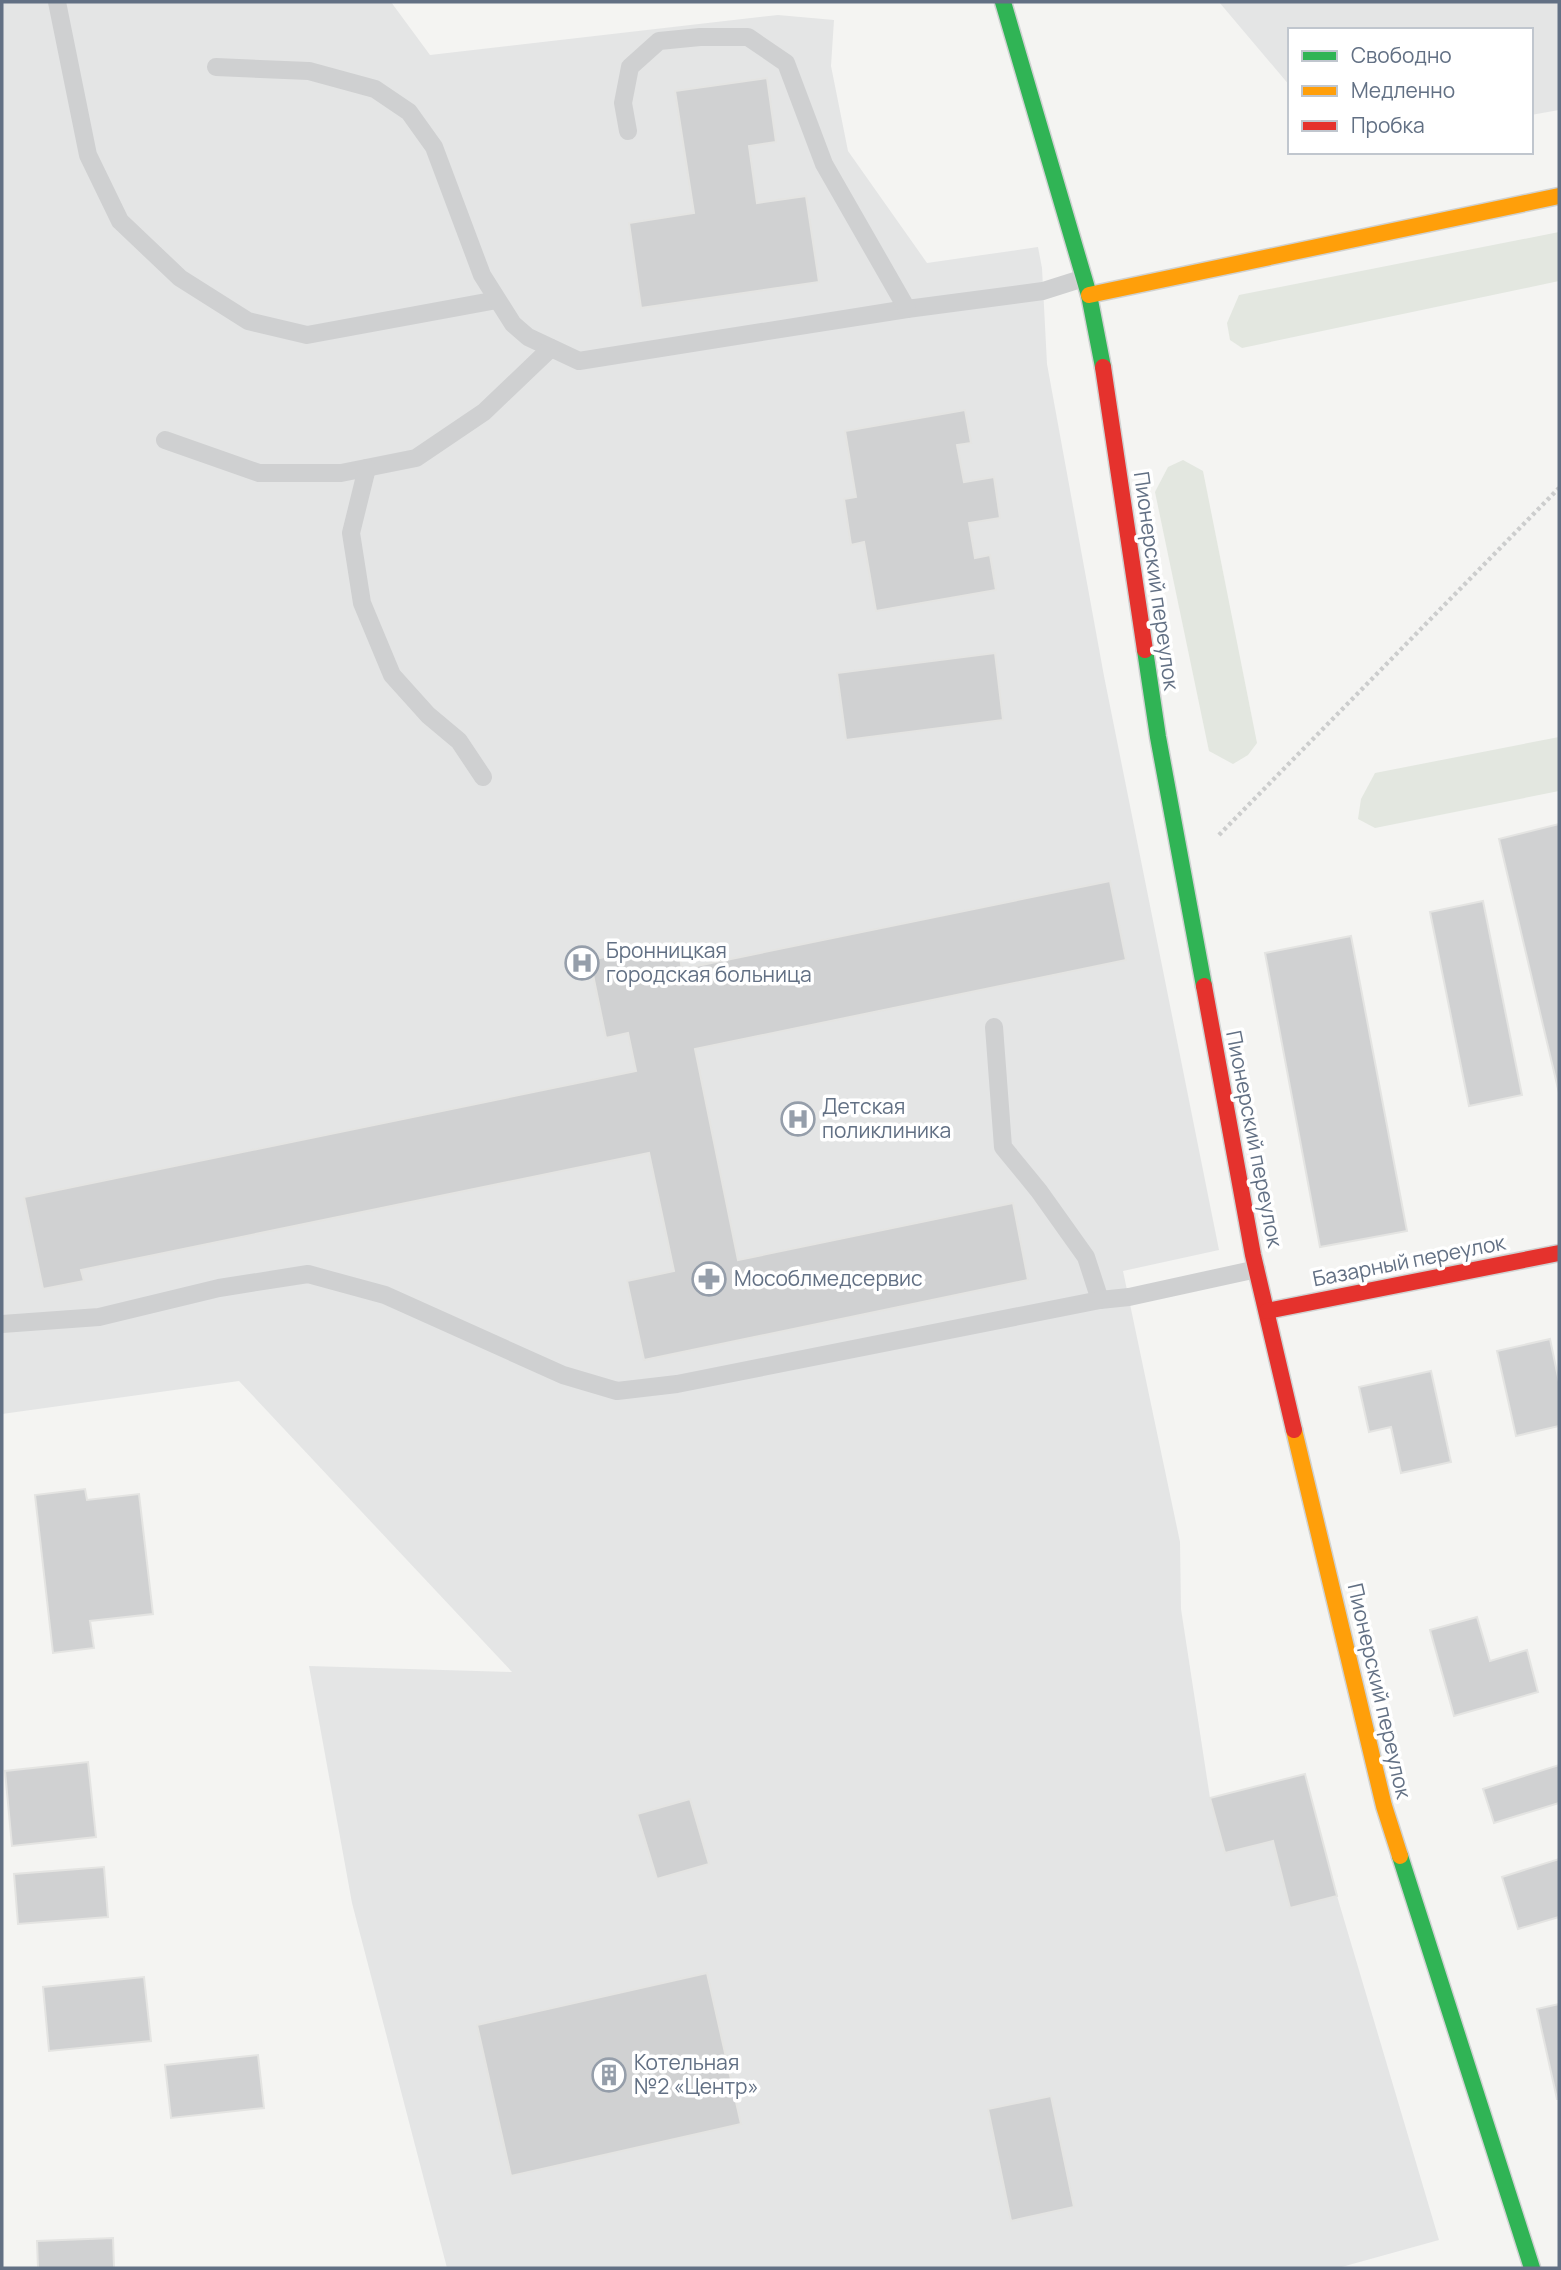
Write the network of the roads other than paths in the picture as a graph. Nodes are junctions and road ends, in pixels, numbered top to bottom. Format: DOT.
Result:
graph roads {
  1 [pos="57,2"];
  2 [pos="1003,2"];
  3 [pos="216,66"];
  4 [pos="628,131"];
  5 [pos="1559,196"];
  6 [pos="1086,286"];
  7 [pos="497,300"];
  8 [pos="907,309"];
  9 [pos="551,348"];
  10 [pos="165,440"];
  11 [pos="368,468"];
  12 [pos="483,777"];
  13 [pos="993,1027"];
  14 [pos="1559,1253"];
  15 [pos="1257,1269"];
  16 [pos="1100,1300"];
  17 [pos="1267,1311"];
  18 [pos="2,1324"];
  19 [pos="1532,2268"];
  1 -- 7 [label="lane"];
  2 -- 6 [label="street, Пионерский переулок"];
  3 -- 7 [label="lane"];
  4 -- 8 [label="lane"];
  5 -- 6 [label="street"];
  6 -- 8 [label="lane"];
  6 -- 15 [label="street, Пионерский переулок"];
  7 -- 9 [label="lane"];
  8 -- 9 [label="lane"];
  9 -- 11 [label="lane"];
  10 -- 11 [label="lane"];
  11 -- 12 [label="lane"];
  13 -- 16 [label="lane"];
  14 -- 17 [label="street, Базарный переулок"];
  15 -- 16 [label="lane"];
  15 -- 17 [label="street, Пионерский переулок"];
  16 -- 18 [label="lane"];
  17 -- 19 [label="street, Пионерский переулок"];
}
